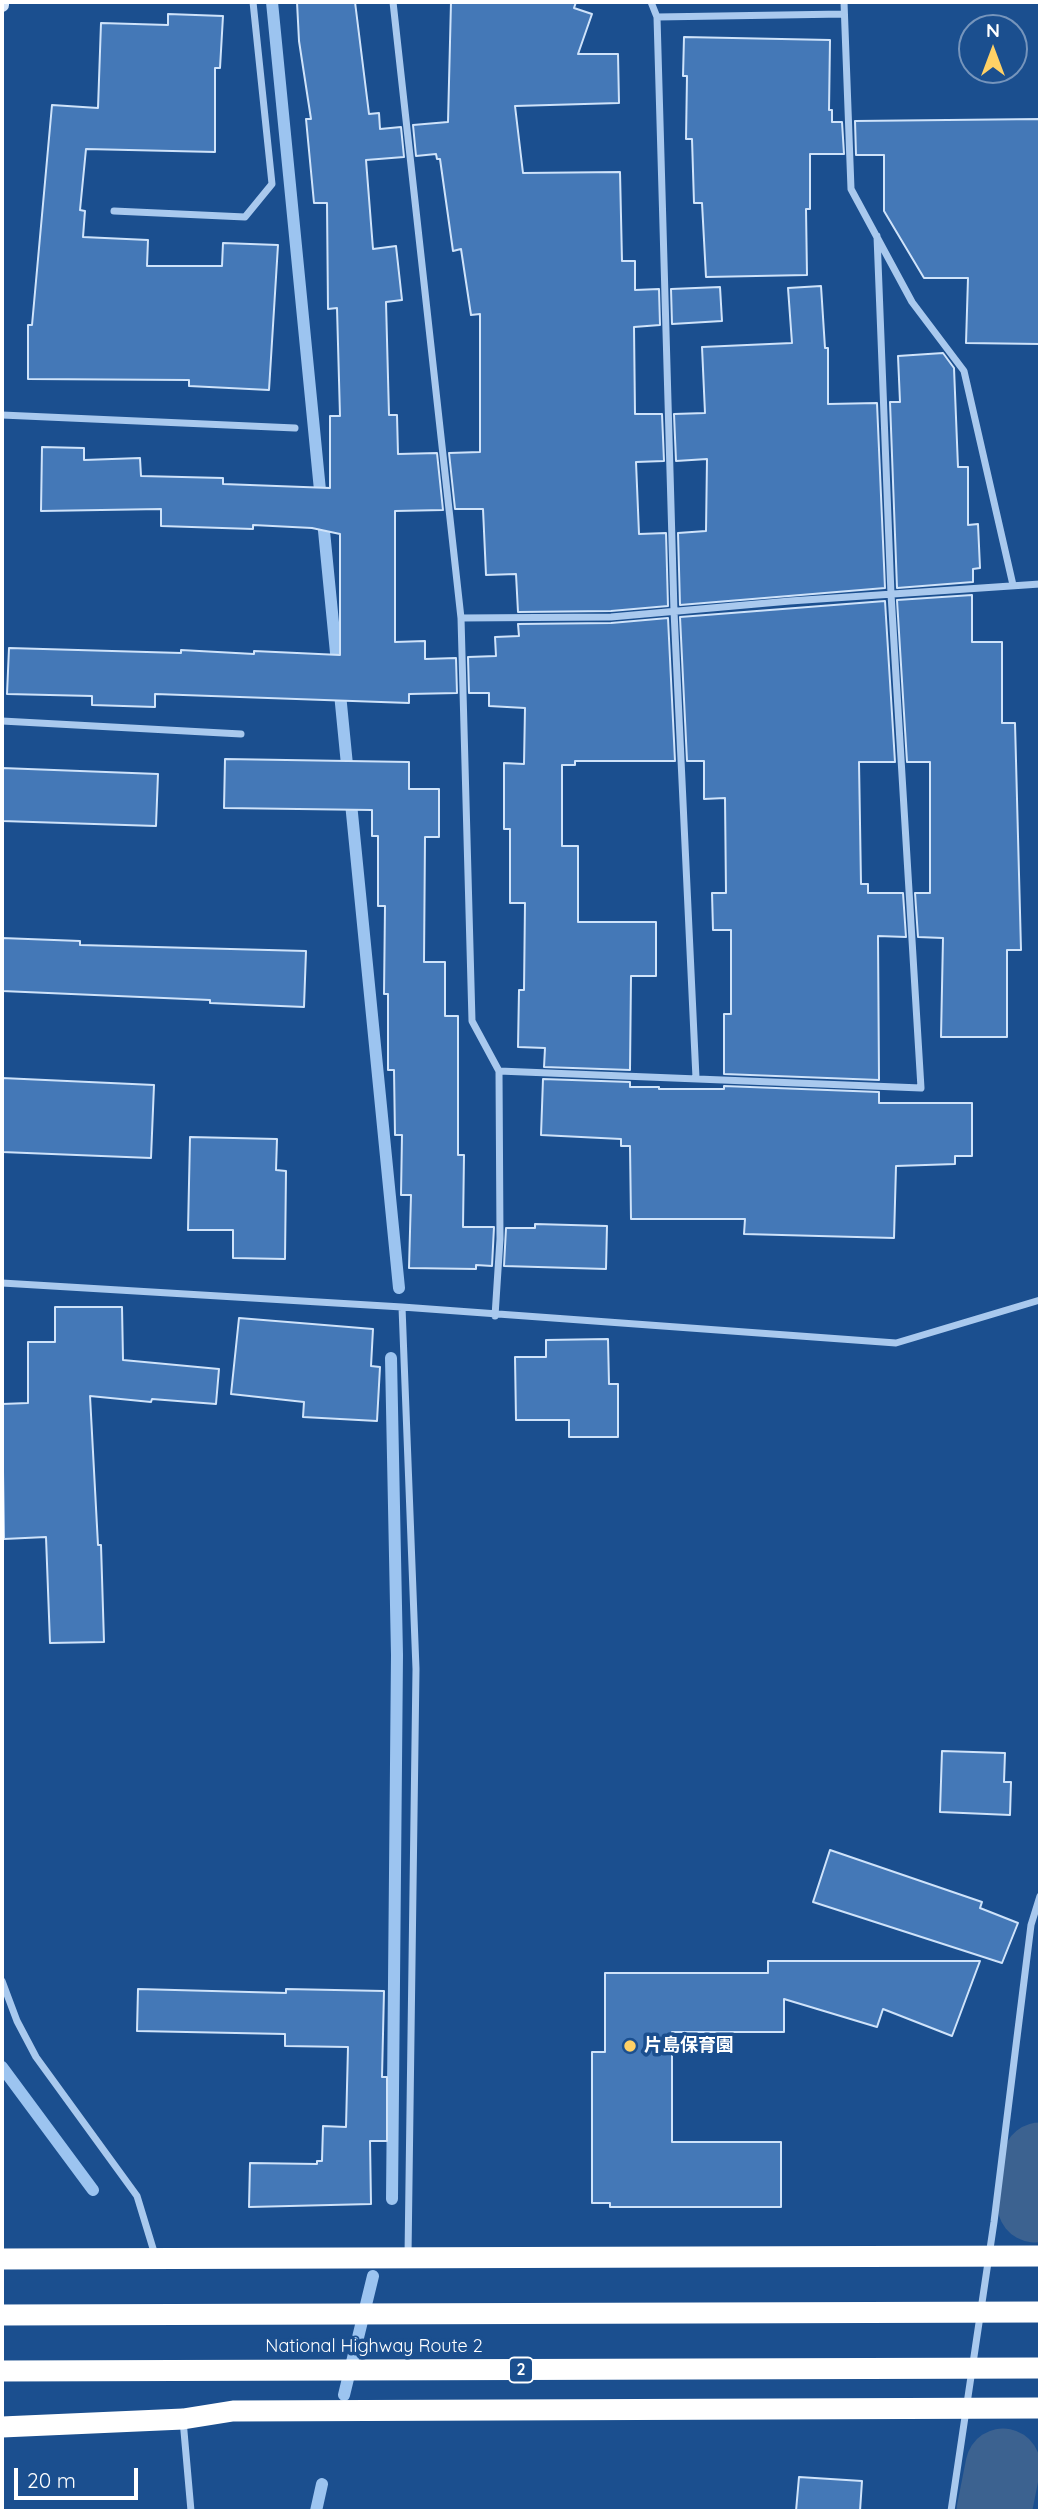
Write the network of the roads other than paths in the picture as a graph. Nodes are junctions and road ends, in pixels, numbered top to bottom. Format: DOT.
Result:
graph roads {
  1 [pos="253,2"];
  2 [pos="393,2"];
  3 [pos="651,2"];
  4 [pos="844,2"];
  5 [pos="844,15"];
  6 [pos="657,17"];
  7 [pos="114,211"];
  8 [pos="877,236"];
  9 [pos="2,415"];
  10 [pos="295,428"];
  11 [pos="1040,584"];
  12 [pos="1013,585"];
  13 [pos="891,594"];
  14 [pos="674,611"];
  15 [pos="461,618"];
  16 [pos="2,722"];
  17 [pos="241,734"];
  18 [pos="499,1072"];
  19 [pos="695,1078"];
  20 [pos="2,1283"];
  21 [pos="1040,1300"];
  22 [pos="402,1307"];
  23 [pos="495,1316"];
  24 [pos="1040,1896"];
  25 [pos="2,1980"];
  26 [pos="989,2256"];
  27 [pos="1040,2256"];
  28 [pos="2,2259"];
  29 [pos="408,2259"];
  30 [pos="156,2260"];
  31 [pos="1040,2312"];
  32 [pos="2,2315"];
  33 [pos="1040,2368"];
  34 [pos="2,2371"];
  35 [pos="1040,2408"];
  36 [pos="967,2409"];
  37 [pos="183,2420"];
  38 [pos="2,2427"];
  39 [pos="191,2511"];
  40 [pos="951,2511"];
  1 -- 7 [label="street"];
  2 -- 15 [label="street"];
  3 -- 6 [label="street"];
  4 -- 5 [label="street"];
  5 -- 6 [label="street"];
  5 -- 8 [label="street"];
  6 -- 14 [label="street"];
  8 -- 12 [label="street"];
  8 -- 13 [label="street"];
  9 -- 10 [label="street"];
  11 -- 12 [label="street"];
  12 -- 13 [label="street"];
  13 -- 14 [label="street"];
  13 -- 19 [label="street"];
  14 -- 15 [label="street"];
  14 -- 19 [label="street"];
  15 -- 18 [label="street"];
  16 -- 17 [label="street"];
  18 -- 19 [label="street"];
  18 -- 23 [label="street"];
  20 -- 22 [label="street"];
  21 -- 23 [label="street"];
  22 -- 23 [label="street"];
  22 -- 29 [label="street"];
  24 -- 26 [label="street"];
  25 -- 30 [label="street"];
  26 -- 27 [label="highway"];
  26 -- 29 [label="highway"];
  26 -- 36 [label="street"];
  28 -- 30 [label="highway"];
  29 -- 30 [label="highway"];
  31 -- 32 [label="highway, National Highway Route 2"];
  33 -- 34 [label="highway, National Highway Route 2 / 2"];
  35 -- 36 [label="highway"];
  36 -- 37 [label="highway"];
  36 -- 40 [label="street"];
  37 -- 38 [label="highway"];
  37 -- 39 [label="street"];
}
